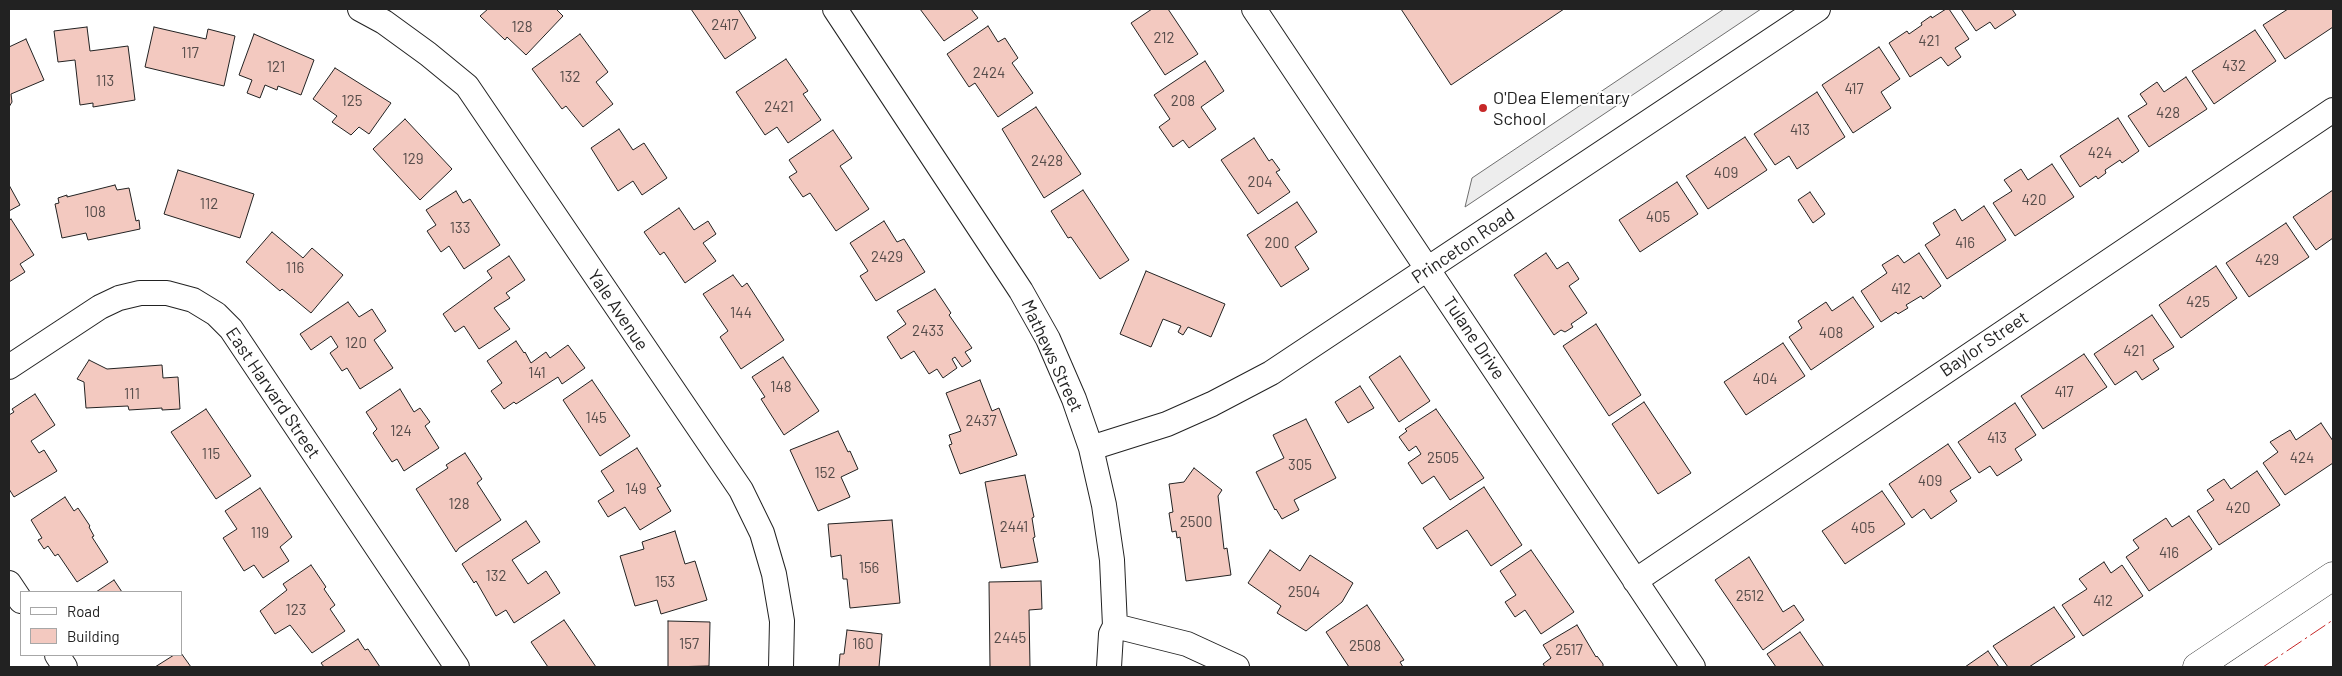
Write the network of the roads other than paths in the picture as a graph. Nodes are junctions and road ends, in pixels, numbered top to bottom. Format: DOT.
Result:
graph roads {
  1 [pos="360,9"];
  2 [pos="835,9"];
  3 [pos="1254,9"];
  4 [pos="1818,9"];
  5 [pos="2333,110"];
  6 [pos="1428,270"];
  7 [pos="9,367"];
  8 [pos="1091,448"];
  9 [pos="2333,576"];
  10 [pos="1635,581"];
  11 [pos="9,583"];
  12 [pos="20,600"];
  13 [pos="1115,626"];
  14 [pos="58,656"];
  15 [pos="65,667"];
  16 [pos="458,667"];
  17 [pos="781,667"];
  18 [pos="1109,667"];
  19 [pos="1237,667"];
  20 [pos="1693,667"];
  21 [pos="2197,667"];
  1 -- 17 [label="street, Yale Avenue"];
  2 -- 8 [label="street, Mathews Street"];
  3 -- 6 [label="street, Tulane Drive"];
  4 -- 6 [label="street, Princeton Road"];
  5 -- 10 [label="street, Baylor Street"];
  6 -- 8 [label="street, Princeton Road"];
  6 -- 10 [label="street, Tulane Drive"];
  7 -- 16 [label="street, East Harvard Street"];
  8 -- 13 [label="street, Mathews Street"];
  9 -- 21 [label="main road"];
  10 -- 20 [label="street, Tulane Drive"];
  11 -- 12 [label="street"];
  13 -- 18 [label="street"];
  13 -- 19 [label="street"];
  14 -- 15 [label="street"];
}
